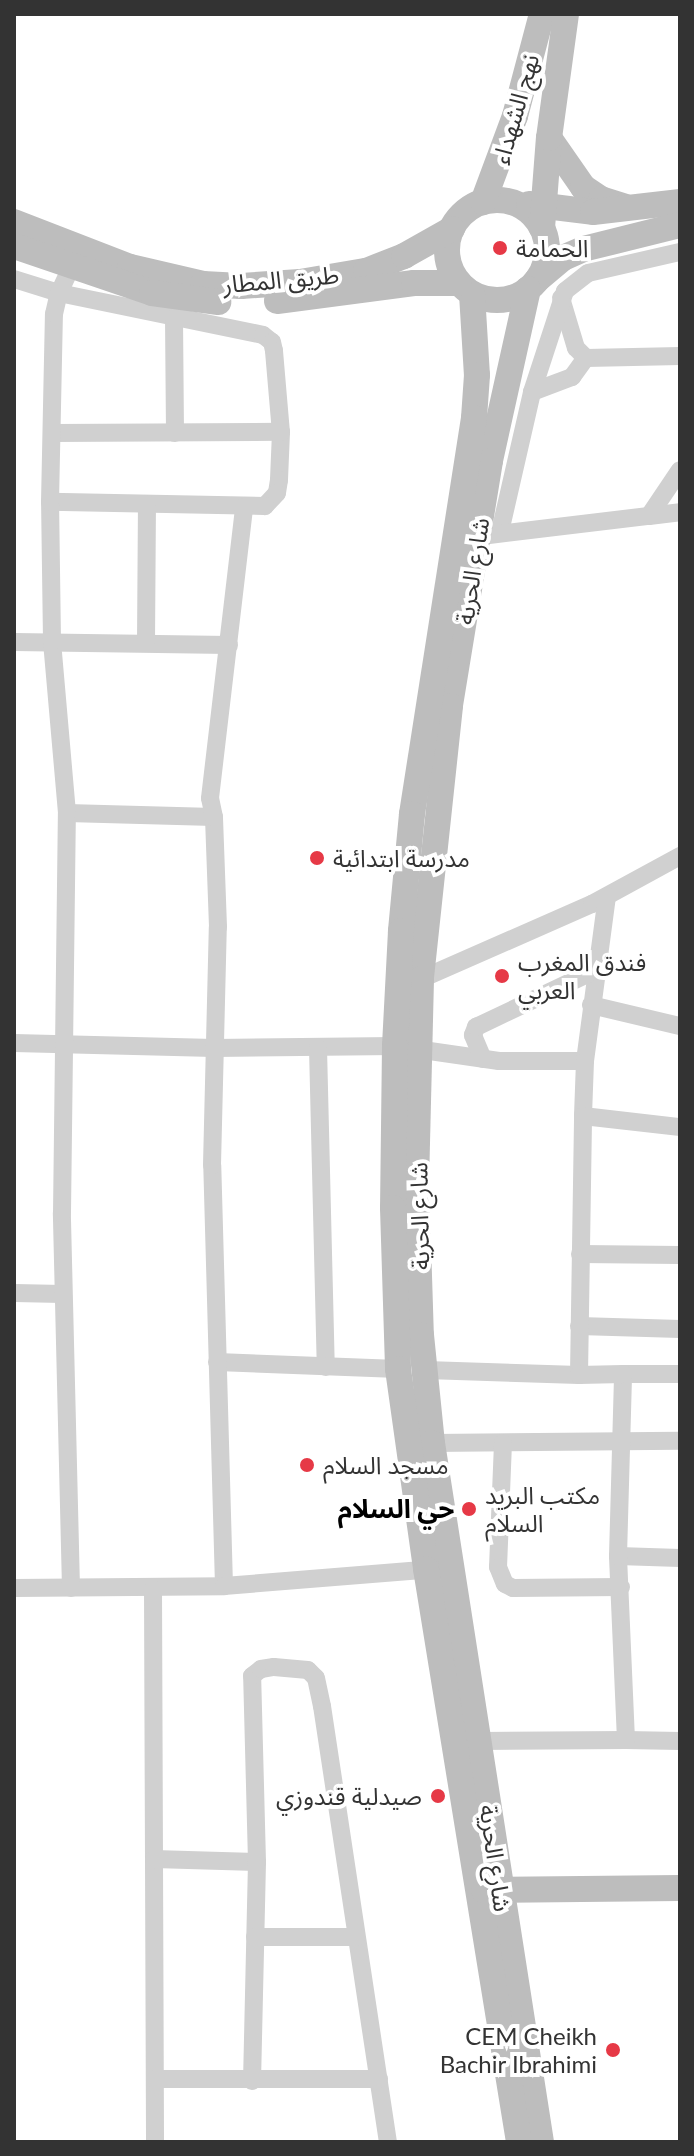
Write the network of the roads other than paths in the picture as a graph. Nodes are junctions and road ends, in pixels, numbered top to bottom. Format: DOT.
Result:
graph roads {
  1 [pos="542,14"];
  2 [pos="566,14"];
  3 [pos="549,138"];
  4 [pos="483,202"];
  5 [pos="680,202"];
  6 [pos="632,209"];
  7 [pos="543,216"];
  8 [pos="14,222"];
  9 [pos="680,225"];
  10 [pos="452,229"];
  11 [pos="14,246"];
  12 [pos="680,252"];
  13 [pos="76,258"];
  14 [pos="14,279"];
  15 [pos="533,284"];
  16 [pos="466,288"];
  17 [pos="59,293"];
  18 [pos="561,298"];
  19 [pos="174,318"];
  20 [pos="680,356"];
  21 [pos="586,358"];
  22 [pos="532,392"];
  23 [pos="281,432"];
  24 [pos="52,433"];
  25 [pos="175,433"];
  26 [pos="680,470"];
  27 [pos="50,502"];
  28 [pos="147,504"];
  29 [pos="244,507"];
  30 [pos="680,512"];
  31 [pos="649,516"];
  32 [pos="488,535"];
  33 [pos="52,641"];
  34 [pos="14,642"];
  35 [pos="146,643"];
  36 [pos="229,645"];
  37 [pos="67,813"];
  38 [pos="214,817"];
  39 [pos="680,856"];
  40 [pos="607,896"];
  41 [pos="596,970"];
  42 [pos="421,979"];
  43 [pos="591,1005"];
  44 [pos="680,1026"];
  45 [pos="14,1043"];
  46 [pos="64,1044"];
  47 [pos="214,1048"];
  48 [pos="318,1048"];
  49 [pos="407,1048"];
  50 [pos="483,1059"];
  51 [pos="585,1061"];
  52 [pos="583,1116"];
  53 [pos="680,1127"];
  54 [pos="580,1254"];
  55 [pos="680,1255"];
  56 [pos="14,1293"];
  57 [pos="63,1294"];
  58 [pos="579,1326"];
  59 [pos="680,1329"];
  60 [pos="217,1362"];
  61 [pos="326,1367"];
  62 [pos="398,1369"];
  63 [pos="426,1370"];
  64 [pos="623,1374"];
  65 [pos="680,1374"];
  66 [pos="579,1375"];
  67 [pos="619,1441"];
  68 [pos="680,1441"];
  69 [pos="432,1443"];
  70 [pos="503,1443"];
  71 [pos="618,1556"];
  72 [pos="680,1558"];
  73 [pos="438,1569"];
  74 [pos="224,1586"];
  75 [pos="621,1587"];
  76 [pos="14,1588"];
  77 [pos="71,1588"];
  78 [pos="153,1589"];
  79 [pos="626,1740"];
  80 [pos="480,1741"];
  81 [pos="680,1741"];
  82 [pos="154,1859"];
  83 [pos="257,1862"];
  84 [pos="680,1888"];
  85 [pos="489,1890"];
  86 [pos="255,1937"];
  87 [pos="356,1937"];
  88 [pos="155,2079"];
  89 [pos="379,2079"];
  90 [pos="252,2081"];
  91 [pos="155,2142"];
  92 [pos="388,2142"];
  93 [pos="519,2142"];
  94 [pos="541,2142"];
  1 -- 4 [label="main road, نهج الشهداء"];
  2 -- 3 [label="main road, نهج الشهداء"];
  3 -- 6 [label="main road"];
  3 -- 7 [label="main road, نهج الشهداء"];
  4 -- 7 [label="main road"];
  4 -- 10 [label="main road"];
  5 -- 6 [label="main road"];
  6 -- 7 [label="main road"];
  7 -- 15 [label="main road"];
  8 -- 13 [label="main road, طريق المطار"];
  9 -- 15 [label="main road"];
  10 -- 13 [label="main road, طريق المطار"];
  10 -- 16 [label="main road"];
  11 -- 13 [label="main road, طريق المطار"];
  12 -- 18 [label="street"];
  13 -- 16 [label="main road, طريق المطار"];
  13 -- 17 [label="street"];
  14 -- 17 [label="street"];
  15 -- 16 [label="main road"];
  15 -- 32 [label="main road, شارع الحرية"];
  16 -- 49 [label="main road, شارع الحرية"];
  17 -- 19 [label="street"];
  17 -- 24 [label="street"];
  18 -- 21 [label="street"];
  18 -- 22 [label="street"];
  19 -- 23 [label="street"];
  19 -- 25 [label="street"];
  20 -- 21 [label="street"];
  21 -- 22 [label="street"];
  22 -- 32 [label="street"];
  23 -- 25 [label="street"];
  23 -- 29 [label="street"];
  24 -- 25 [label="street"];
  24 -- 27 [label="street"];
  26 -- 31 [label="street"];
  27 -- 28 [label="street"];
  27 -- 33 [label="street"];
  28 -- 29 [label="street"];
  28 -- 35 [label="street"];
  29 -- 36 [label="street"];
  30 -- 31 [label="street"];
  31 -- 32 [label="street"];
  32 -- 42 [label="main road, شارع الحرية"];
  33 -- 34 [label="street"];
  33 -- 35 [label="street"];
  33 -- 37 [label="street"];
  35 -- 36 [label="street"];
  36 -- 38 [label="street"];
  37 -- 38 [label="street"];
  37 -- 46 [label="street"];
  38 -- 47 [label="street"];
  39 -- 40 [label="street"];
  40 -- 41 [label="street"];
  40 -- 42 [label="street"];
  41 -- 43 [label="street"];
  41 -- 50 [label="street"];
  42 -- 49 [label="main road, شارع الحرية"];
  43 -- 44 [label="street"];
  43 -- 51 [label="street"];
  45 -- 46 [label="street"];
  46 -- 47 [label="street"];
  46 -- 57 [label="street"];
  47 -- 48 [label="street"];
  47 -- 60 [label="street"];
  48 -- 49 [label="street"];
  48 -- 61 [label="street"];
  49 -- 50 [label="street"];
  49 -- 62 [label="main road, شارع الحرية"];
  49 -- 63 [label="main road, شارع الحرية"];
  50 -- 51 [label="street"];
  51 -- 52 [label="street"];
  52 -- 53 [label="street"];
  52 -- 54 [label="street"];
  54 -- 55 [label="street"];
  54 -- 58 [label="street"];
  56 -- 57 [label="street"];
  57 -- 77 [label="street"];
  58 -- 59 [label="street"];
  58 -- 66 [label="street"];
  60 -- 61 [label="street"];
  60 -- 74 [label="street"];
  61 -- 62 [label="street"];
  62 -- 73 [label="main road, شارع الحرية"];
  63 -- 66 [label="street"];
  63 -- 69 [label="main road, شارع الحرية"];
  64 -- 65 [label="street"];
  64 -- 66 [label="street"];
  64 -- 67 [label="street"];
  67 -- 68 [label="street"];
  67 -- 70 [label="street"];
  67 -- 71 [label="street"];
  69 -- 70 [label="street"];
  69 -- 73 [label="main road, شارع الحرية"];
  70 -- 75 [label="street"];
  71 -- 72 [label="street"];
  71 -- 75 [label="street"];
  73 -- 74 [label="street"];
  73 -- 80 [label="main road, شارع الحرية"];
  73 -- 85 [label="main road, شارع الحرية"];
  74 -- 78 [label="street"];
  75 -- 79 [label="street"];
  76 -- 77 [label="street"];
  77 -- 78 [label="street"];
  78 -- 82 [label="street"];
  79 -- 80 [label="street"];
  79 -- 81 [label="street"];
  80 -- 85 [label="main road, شارع الحرية"];
  82 -- 83 [label="street"];
  82 -- 88 [label="street"];
  83 -- 86 [label="street"];
  83 -- 87 [label="street"];
  84 -- 85 [label="main road"];
  85 -- 93 [label="main road, شارع الحرية"];
  85 -- 94 [label="main road, شارع الحرية"];
  86 -- 87 [label="street"];
  86 -- 90 [label="street"];
  87 -- 89 [label="street"];
  88 -- 90 [label="street"];
  88 -- 91 [label="street"];
  89 -- 90 [label="street"];
  89 -- 92 [label="street"];
}
